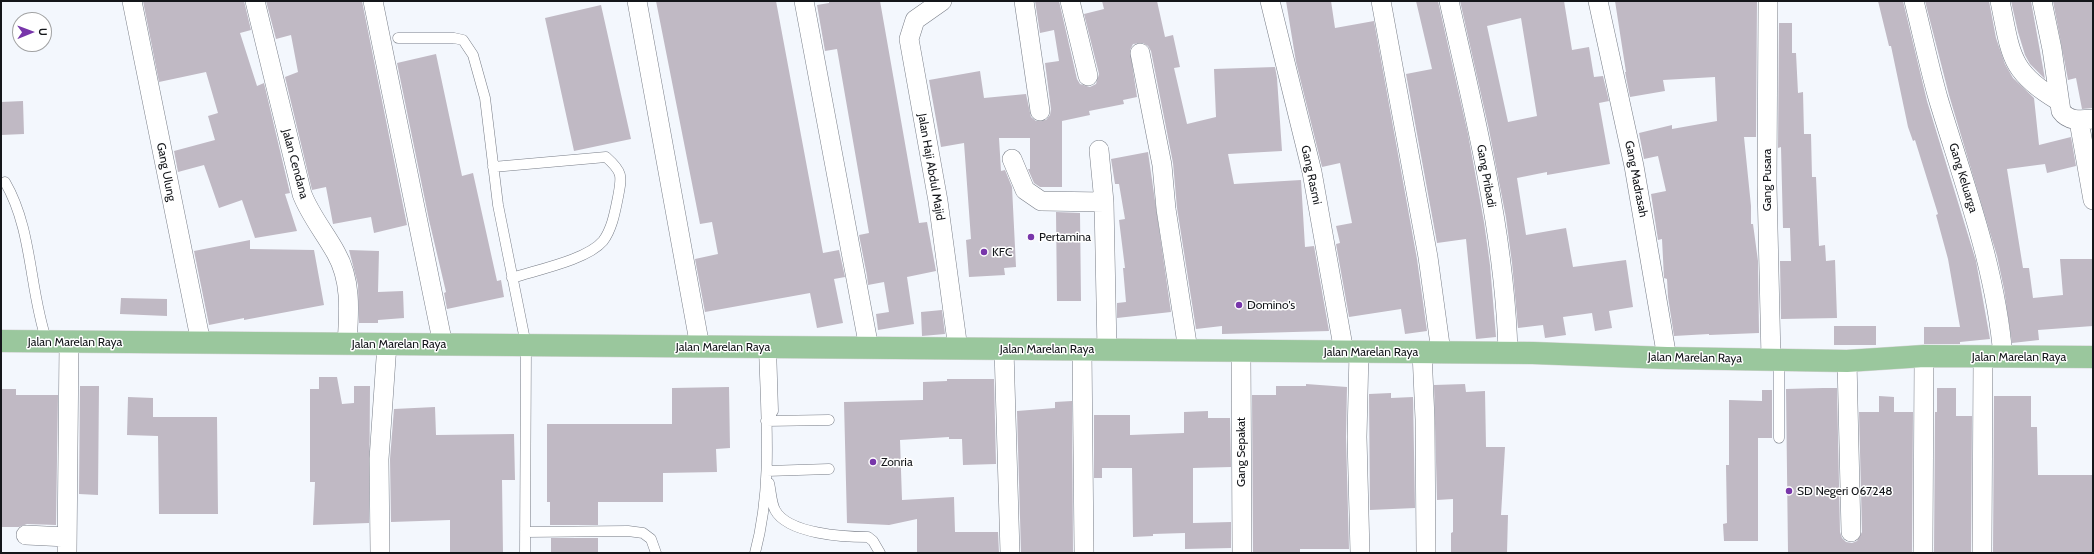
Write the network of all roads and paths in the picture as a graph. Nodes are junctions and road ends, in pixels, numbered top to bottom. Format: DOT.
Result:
graph roads {
  1 [pos="132,1"];
  2 [pos="255,1"];
  3 [pos="373,1"];
  4 [pos="637,1"];
  5 [pos="804,1"];
  6 [pos="942,1"];
  7 [pos="1024,1"];
  8 [pos="1070,1"];
  9 [pos="1270,1"];
  10 [pos="1381,1"];
  11 [pos="1449,1"];
  12 [pos="1598,1"];
  13 [pos="1768,1"];
  14 [pos="1914,1"];
  15 [pos="2000,1"];
  16 [pos="2042,1"];
  17 [pos="398,38"];
  18 [pos="1140,53"];
  19 [pos="1088,76"];
  20 [pos="2060,101"];
  21 [pos="1040,111"];
  22 [pos="2086,120"];
  23 [pos="1099,150"];
  24 [pos="1012,159"];
  25 [pos="494,167"];
  26 [pos="4,182"];
  27 [pos="2093,200"];
  28 [pos="1104,202"];
  29 [pos="512,278"];
  30 [pos="1,341"];
  31 [pos="47,342"];
  32 [pos="69,342"];
  33 [pos="201,343"];
  34 [pos="347,344"];
  35 [pos="387,344"];
  36 [pos="443,344"];
  37 [pos="526,345"];
  38 [pos="700,347"];
  39 [pos="768,347"];
  40 [pos="869,348"];
  41 [pos="958,349"];
  42 [pos="1004,349"];
  43 [pos="1082,350"];
  44 [pos="1107,350"];
  45 [pos="1188,350"];
  46 [pos="1241,351"];
  47 [pos="1351,352"];
  48 [pos="1432,352"];
  49 [pos="1508,353"];
  50 [pos="1924,356"];
  51 [pos="1993,357"];
  52 [pos="2093,357"];
  53 [pos="1667,358"];
  54 [pos="1775,359"];
  55 [pos="1847,361"];
  56 [pos="829,420"];
  57 [pos="766,422"];
  58 [pos="1779,438"];
  59 [pos="829,469"];
  60 [pos="767,471"];
  61 [pos="525,532"];
  62 [pos="1851,532"];
  63 [pos="26,535"];
  64 [pos="67,545"];
  65 [pos="1923,552"];
  66 [pos="380,553"];
  67 [pos="525,553"];
  68 [pos="656,553"];
  69 [pos="755,553"];
  70 [pos="880,553"];
  71 [pos="1010,553"];
  72 [pos="1084,553"];
  73 [pos="1242,553"];
  74 [pos="1360,553"];
  75 [pos="1426,553"];
  76 [pos="1982,553"];
  1 -- 33 [label="street, Gang Ulung"];
  2 -- 34 [label="street, Jalan Cendana"];
  3 -- 36 [label="street"];
  4 -- 38 [label="street"];
  5 -- 40 [label="street"];
  6 -- 41 [label="street, Jalan Haji Abdul Majid"];
  7 -- 21 [label="street"];
  8 -- 19 [label="street"];
  9 -- 47 [label="street, Gang Rasmi"];
  10 -- 48 [label="street"];
  11 -- 49 [label="street, Gang Pribadi"];
  12 -- 53 [label="street, Gang Madrasah"];
  13 -- 54 [label="street, Gang Pusara"];
  14 -- 51 [label="street, Gang Keluarga"];
  15 -- 20 [label="street"];
  16 -- 20 [label="street"];
  17 -- 25 [label="lane"];
  18 -- 45 [label="street"];
  20 -- 22 [label="street"];
  22 -- 27 [label="street"];
  23 -- 28 [label="street"];
  24 -- 28 [label="street"];
  25 -- 29 [label="lane"];
  25 -- 29 [label="lane"];
  26 -- 31 [label="lane"];
  28 -- 44 [label="street"];
  29 -- 37 [label="lane"];
  30 -- 31 [label="main road, Jalan Marelan Raya"];
  31 -- 32 [label="main road, Jalan Marelan Raya"];
  32 -- 33 [label="main road, Jalan Marelan Raya"];
  32 -- 64 [label="street"];
  33 -- 34 [label="main road, Jalan Marelan Raya"];
  34 -- 35 [label="main road, Jalan Marelan Raya"];
  35 -- 36 [label="main road, Jalan Marelan Raya"];
  35 -- 66 [label="street"];
  36 -- 37 [label="main road, Jalan Marelan Raya"];
  37 -- 38 [label="main road, Jalan Marelan Raya"];
  37 -- 61 [label="lane"];
  38 -- 39 [label="main road, Jalan Marelan Raya"];
  39 -- 40 [label="main road, Jalan Marelan Raya"];
  39 -- 57 [label="lane"];
  40 -- 41 [label="main road, Jalan Marelan Raya"];
  41 -- 42 [label="main road, Jalan Marelan Raya"];
  42 -- 43 [label="main road, Jalan Marelan Raya"];
  42 -- 71 [label="street"];
  43 -- 44 [label="main road, Jalan Marelan Raya"];
  43 -- 72 [label="street"];
  44 -- 45 [label="main road, Jalan Marelan Raya"];
  45 -- 46 [label="main road, Jalan Marelan Raya"];
  46 -- 47 [label="main road, Jalan Marelan Raya"];
  46 -- 73 [label="street, Gang Sepakat"];
  47 -- 48 [label="main road, Jalan Marelan Raya"];
  47 -- 74 [label="street, Gang Rasmi"];
  48 -- 49 [label="main road, Jalan Marelan Raya"];
  48 -- 75 [label="street"];
  49 -- 53 [label="main road, Jalan Marelan Raya"];
  50 -- 51 [label="main road, Jalan Marelan Raya"];
  50 -- 55 [label="main road, Jalan Marelan Raya"];
  50 -- 65 [label="street"];
  51 -- 52 [label="main road, Jalan Marelan Raya"];
  51 -- 76 [label="street, Gang Keluarga"];
  53 -- 54 [label="main road, Jalan Marelan Raya"];
  54 -- 55 [label="main road, Jalan Marelan Raya"];
  54 -- 58 [label="lane"];
  55 -- 62 [label="street"];
  56 -- 57 [label="lane"];
  57 -- 60 [label="lane"];
  59 -- 60 [label="lane"];
  60 -- 69 [label="lane"];
  60 -- 70 [label="lane"];
  61 -- 67 [label="lane"];
  61 -- 68 [label="lane"];
  63 -- 64 [label="street"];
}
